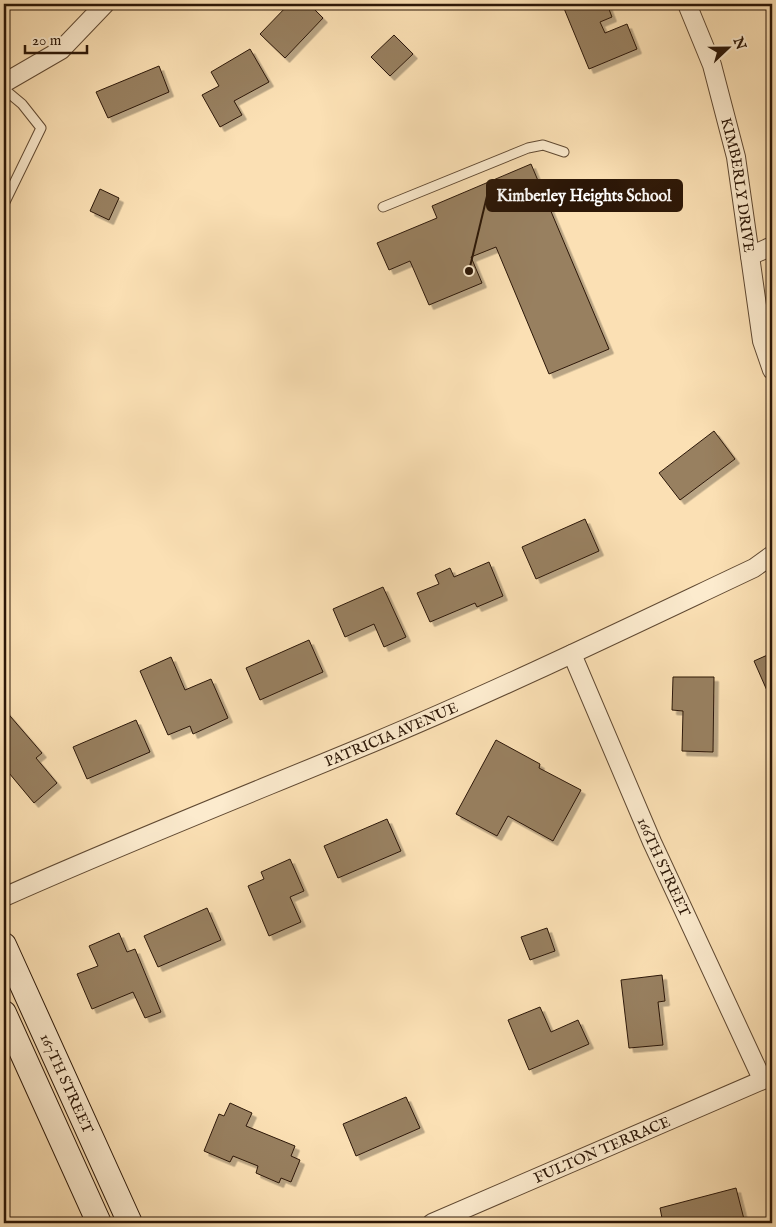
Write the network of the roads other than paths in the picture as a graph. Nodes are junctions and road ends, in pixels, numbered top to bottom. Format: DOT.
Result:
graph roads {
  1 [pos="105,4"];
  2 [pos="687,4"];
  3 [pos="4,83"];
  4 [pos="4,88"];
  5 [pos="564,152"];
  6 [pos="4,204"];
  7 [pos="383,207"];
  8 [pos="772,246"];
  9 [pos="750,256"];
  10 [pos="772,370"];
  11 [pos="772,555"];
  12 [pos="572,654"];
  13 [pos="4,898"];
  14 [pos="4,945"];
  15 [pos="4,1013"];
  16 [pos="767,1077"];
  17 [pos="99,1223"];
  18 [pos="130,1223"];
  19 [pos="432,1223"];
  1 -- 3 [label="street"];
  2 -- 9 [label="street, KIMBERLY DRIVE"];
  4 -- 6 [label="lane"];
  5 -- 7 [label="lane"];
  8 -- 9 [label="street"];
  9 -- 10 [label="street, KIMBERLY DRIVE"];
  11 -- 12 [label="street, PATRICIA AVENUE"];
  12 -- 13 [label="street, PATRICIA AVENUE"];
  12 -- 16 [label="street, 166TH STREET"];
  14 -- 18 [label="main road, 167TH STREET"];
  15 -- 17 [label="main road, 167TH STREET"];
  16 -- 19 [label="street, FULTON TERRACE"];
}
